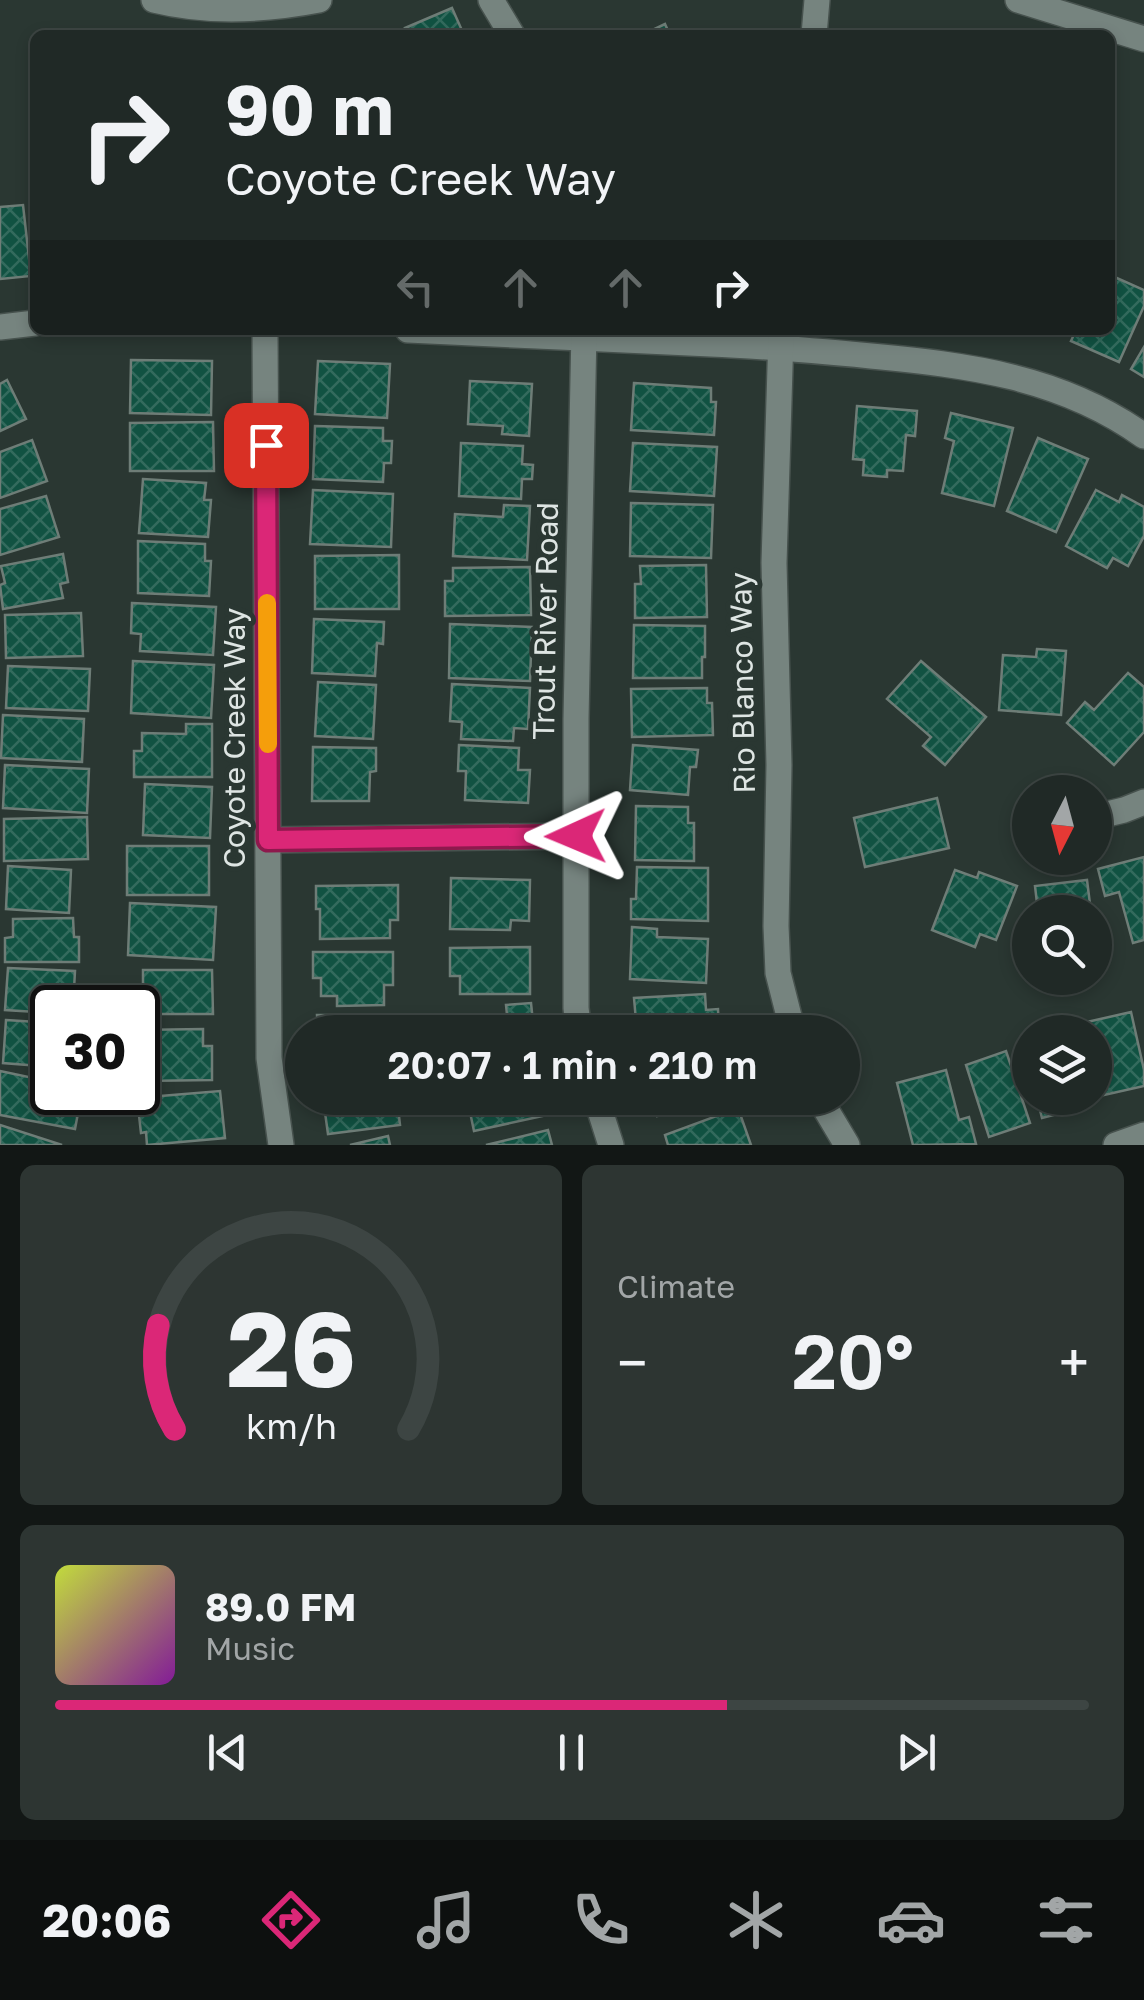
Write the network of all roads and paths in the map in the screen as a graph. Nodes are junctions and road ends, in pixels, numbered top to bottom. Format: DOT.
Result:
graph roads {
  1 [pos="154,0"];
  2 [pos="319,0"];
  3 [pos="491,0"];
  4 [pos="817,0"];
  5 [pos="1018,0"];
  6 [pos="509,30"];
  7 [pos="814,30"];
  8 [pos="1144,38"];
  9 [pos="30,324"];
  10 [pos="0,327"];
  11 [pos="265,335"];
  12 [pos="584,335"];
  13 [pos="633,335"];
  14 [pos="780,338"];
  15 [pos="1144,436"];
  16 [pos="1144,802"];
  17 [pos="1112,813"];
  18 [pos="576,836"];
  19 [pos="268,840"];
  20 [pos="577,1015"];
  21 [pos="789,1015"];
  22 [pos="601,1115"];
  23 [pos="829,1115"];
  24 [pos="281,1145"];
  25 [pos="610,1145"];
  26 [pos="847,1145"];
  1 -- 2 [label="street"];
  3 -- 6 [label="street"];
  4 -- 7 [label="street"];
  5 -- 8 [label="street"];
  9 -- 10 [label="street"];
  11 -- 19 [label="street, Coyote Creek Way"];
  12 -- 18 [label="street, Trout River Road"];
  13 -- 14 [label="street"];
  14 -- 15 [label="street"];
  14 -- 21 [label="street, Rio Blanco Way"];
  16 -- 17 [label="street"];
  18 -- 19 [label="street"];
  18 -- 20 [label="street, Trout River Road"];
  19 -- 24 [label="street, Coyote Creek Way"];
  22 -- 25 [label="street"];
  23 -- 26 [label="street"];
}
